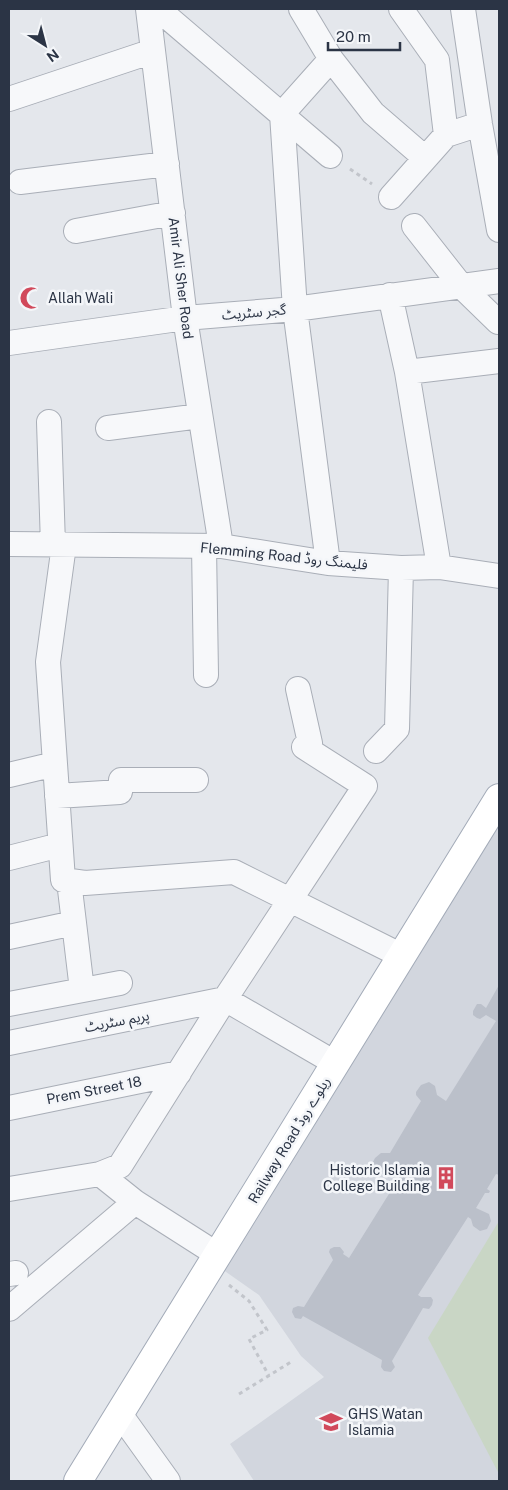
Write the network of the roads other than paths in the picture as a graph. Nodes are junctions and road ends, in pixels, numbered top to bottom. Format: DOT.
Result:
graph roads {
  1 [pos="148,9"];
  2 [pos="158,9"];
  3 [pos="301,9"];
  4 [pos="401,9"];
  5 [pos="463,9"];
  6 [pos="153,51"];
  7 [pos="331,59"];
  8 [pos="9,99"];
  9 [pos="282,114"];
  10 [pos="480,124"];
  11 [pos="446,134"];
  12 [pos="330,156"];
  13 [pos="425,158"];
  14 [pos="167,164"];
  15 [pos="20,182"];
  16 [pos="391,197"];
  17 [pos="173,213"];
  18 [pos="414,226"];
  19 [pos="499,230"];
  20 [pos="76,231"];
  21 [pos="499,281"];
  22 [pos="462,287"];
  23 [pos="390,295"];
  24 [pos="295,309"];
  25 [pos="185,318"];
  26 [pos="498,322"];
  27 [pos="9,343"];
  28 [pos="499,361"];
  29 [pos="407,372"];
  30 [pos="200,416"];
  31 [pos="49,422"];
  32 [pos="108,428"];
  33 [pos="9,544"];
  34 [pos="58,545"];
  35 [pos="212,546"];
  36 [pos="328,563"];
  37 [pos="439,567"];
  38 [pos="401,568"];
  39 [pos="499,576"];
  40 [pos="206,675"];
  41 [pos="298,689"];
  42 [pos="376,751"];
  43 [pos="55,764"];
  44 [pos="9,775"];
  45 [pos="196,780"];
  46 [pos="57,796"];
  47 [pos="499,798"];
  48 [pos="60,846"];
  49 [pos="9,858"];
  50 [pos="69,881"];
  51 [pos="290,899"];
  52 [pos="74,923"];
  53 [pos="9,937"];
  54 [pos="402,956"];
  55 [pos="120,983"];
  56 [pos="82,990"];
  57 [pos="225,999"];
  58 [pos="9,1004"];
  59 [pos="9,1043"];
  60 [pos="336,1064"];
  61 [pos="179,1073"];
  62 [pos="9,1108"];
  63 [pos="100,1174"];
  64 [pos="9,1189"];
  65 [pos="135,1202"];
  66 [pos="213,1263"];
  67 [pos="9,1309"];
  68 [pos="120,1414"];
  69 [pos="78,1481"];
  70 [pos="168,1481"];
  1 -- 6 [label="street, Amir Ali Sher Road"];
  2 -- 9 [label="street"];
  3 -- 7 [label="street"];
  4 -- 11 [label="street"];
  5 -- 10 [label="street"];
  6 -- 8 [label="street"];
  6 -- 14 [label="street, Amir Ali Sher Road"];
  7 -- 9 [label="street"];
  7 -- 13 [label="street"];
  9 -- 12 [label="street"];
  9 -- 24 [label="street"];
  10 -- 11 [label="street"];
  10 -- 19 [label="street"];
  11 -- 13 [label="street"];
  13 -- 16 [label="street"];
  14 -- 15 [label="street"];
  14 -- 17 [label="street, Amir Ali Sher Road"];
  17 -- 20 [label="street"];
  17 -- 25 [label="street, Amir Ali Sher Road"];
  18 -- 22 [label="street"];
  21 -- 22 [label="street, گجر سٹریٹ"];
  22 -- 23 [label="street, گجر سٹریٹ"];
  22 -- 26 [label="street"];
  23 -- 24 [label="street, گجر سٹریٹ"];
  23 -- 29 [label="street"];
  24 -- 25 [label="street, گجر سٹریٹ"];
  24 -- 36 [label="street"];
  25 -- 27 [label="street, گجر سٹریٹ"];
  25 -- 30 [label="street, Amir Ali Sher Road"];
  28 -- 29 [label="street"];
  29 -- 37 [label="street"];
  30 -- 32 [label="street"];
  30 -- 35 [label="street, Amir Ali Sher Road"];
  31 -- 34 [label="street"];
  33 -- 34 [label="street, Flemming Road فلیمنگ روڈ"];
  34 -- 35 [label="street, Flemming Road فلیمنگ روڈ"];
  34 -- 43 [label="street"];
  35 -- 36 [label="street, Flemming Road فلیمنگ روڈ"];
  35 -- 40 [label="street, Amir Ali Sher Road"];
  36 -- 38 [label="street, Flemming Road فلیمنگ روڈ"];
  37 -- 38 [label="street, Flemming Road فلیمنگ روڈ"];
  37 -- 39 [label="street, Flemming Road فلیمنگ روڈ"];
  38 -- 42 [label="street"];
  41 -- 51 [label="street"];
  43 -- 44 [label="street"];
  43 -- 46 [label="street"];
  45 -- 46 [label="street"];
  46 -- 48 [label="street"];
  47 -- 54 [label="main road, Railway Road ریلوے روڈ"];
  48 -- 49 [label="street"];
  48 -- 50 [label="street"];
  50 -- 51 [label="street"];
  50 -- 52 [label="street"];
  51 -- 54 [label="street"];
  51 -- 57 [label="street"];
  52 -- 53 [label="street"];
  52 -- 56 [label="street"];
  54 -- 60 [label="main road, Railway Road ریلوے روڈ"];
  55 -- 56 [label="street"];
  56 -- 58 [label="street"];
  57 -- 59 [label="street, پریم سٹریٹ"];
  57 -- 60 [label="street"];
  57 -- 61 [label="street"];
  60 -- 66 [label="main road, Railway Road ریلوے روڈ"];
  61 -- 62 [label="street, Prem Street 18"];
  61 -- 63 [label="street"];
  63 -- 64 [label="street"];
  63 -- 65 [label="street"];
  65 -- 66 [label="street"];
  65 -- 67 [label="street"];
  66 -- 68 [label="main road, Railway Road ریلوے روڈ"];
  68 -- 69 [label="main road, Railway Road ریلوے روڈ"];
  68 -- 70 [label="street"];
}
